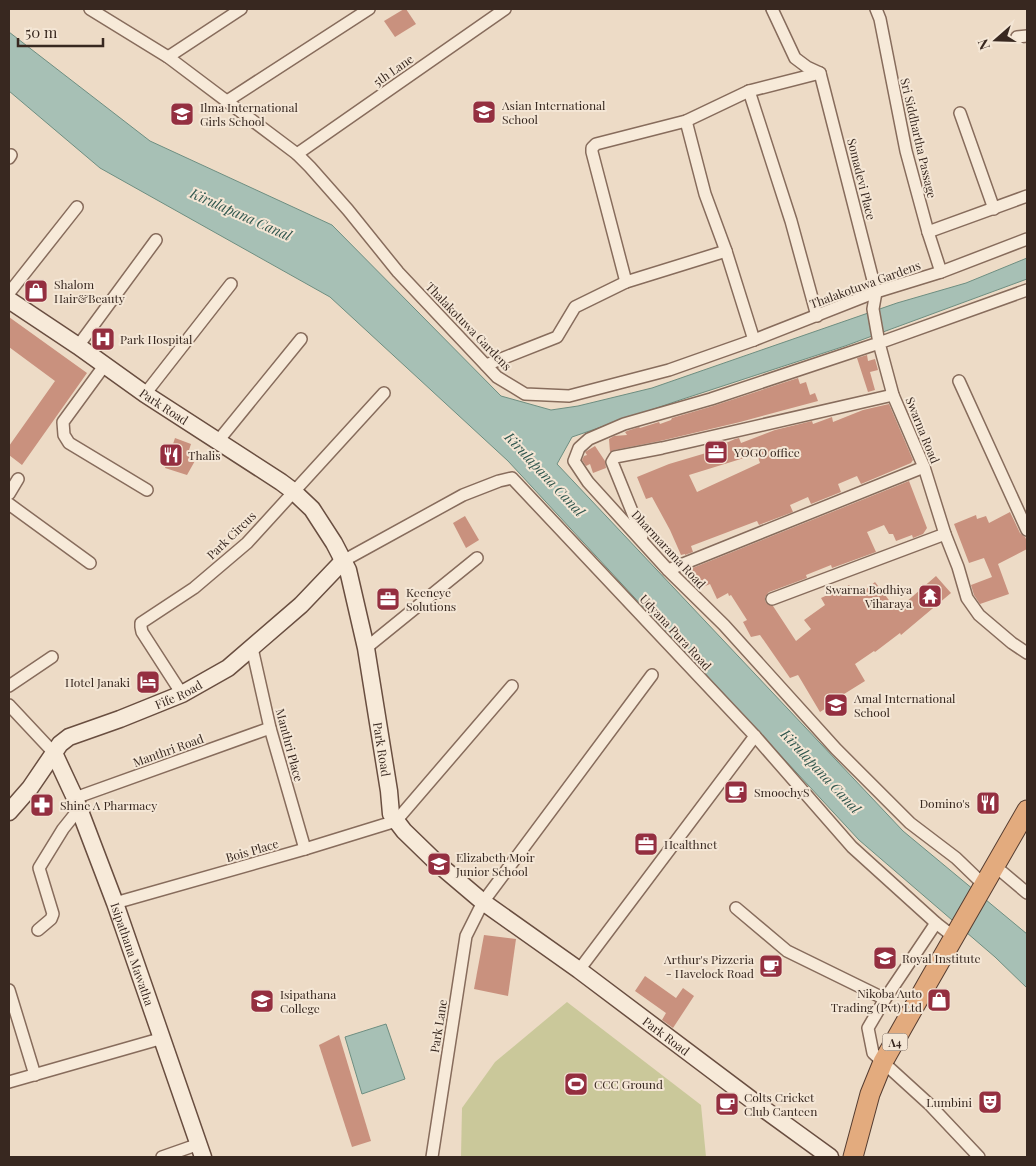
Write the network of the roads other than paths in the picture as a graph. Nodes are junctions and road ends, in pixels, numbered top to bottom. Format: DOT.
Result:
graph roads {
  1 [pos="241,9"];
  2 [pos="369,9"];
  3 [pos="505,9"];
  4 [pos="772,9"];
  5 [pos="876,9"];
  6 [pos="96,10"];
  7 [pos="168,57"];
  8 [pos="820,72"];
  9 [pos="749,91"];
  10 [pos="227,101"];
  11 [pos="960,113"];
  12 [pos="686,121"];
  13 [pos="297,154"];
  14 [pos="1027,196"];
  15 [pos="76,207"];
  16 [pos="994,209"];
  17 [pos="928,232"];
  18 [pos="1027,239"];
  19 [pos="156,240"];
  20 [pos="726,251"];
  21 [pos="941,272"];
  22 [pos="626,282"];
  23 [pos="231,284"];
  24 [pos="1027,290"];
  25 [pos="876,292"];
  26 [pos="9,293"];
  27 [pos="9,300"];
  28 [pos="817,316"];
  29 [pos="301,339"];
  30 [pos="754,340"];
  31 [pos="880,343"];
  32 [pos="78,346"];
  33 [pos="486,365"];
  34 [pos="104,366"];
  35 [pos="959,381"];
  36 [pos="384,392"];
  37 [pos="145,394"];
  38 [pos="893,395"];
  39 [pos="218,441"];
  40 [pos="924,467"];
  41 [pos="18,479"];
  42 [pos="147,490"];
  43 [pos="293,491"];
  44 [pos="9,494"];
  45 [pos="9,504"];
  46 [pos="1027,530"];
  47 [pos="945,534"];
  48 [pos="645,545"];
  49 [pos="477,558"];
  50 [pos="343,560"];
  51 [pos="90,562"];
  52 [pos="668,570"];
  53 [pos="772,599"];
  54 [pos="252,648"];
  55 [pos="366,648"];
  56 [pos="1027,653"];
  57 [pos="52,657"];
  58 [pos="652,675"];
  59 [pos="9,686"];
  60 [pos="512,686"];
  61 [pos="182,694"];
  62 [pos="9,705"];
  63 [pos="270,728"];
  64 [pos="755,736"];
  65 [pos="54,753"];
  66 [pos="77,803"];
  67 [pos="1027,810"];
  68 [pos="9,812"];
  69 [pos="396,821"];
  70 [pos="305,849"];
  71 [pos="995,866"];
  72 [pos="982,889"];
  73 [pos="1027,893"];
  74 [pos="483,902"];
  75 [pos="115,903"];
  76 [pos="736,908"];
  77 [pos="936,923"];
  78 [pos="38,930"];
  79 [pos="955,936"];
  80 [pos="579,970"];
  81 [pos="9,990"];
  82 [pos="885,999"];
  83 [pos="162,1038"];
  84 [pos="883,1062"];
  85 [pos="34,1075"];
  86 [pos="9,1082"];
  87 [pos="201,1151"];
  88 [pos="162,1157"];
  89 [pos="432,1157"];
  90 [pos="830,1157"];
  91 [pos="853,1157"];
  92 [pos="979,1157"];
  1 -- 7 [label="street"];
  2 -- 10 [label="street"];
  3 -- 13 [label="street, 5th Lane"];
  4 -- 8 [label="street"];
  5 -- 17 [label="street, Sri Siddhartha Passage"];
  6 -- 7 [label="street, Thalakotuwa Gardens"];
  7 -- 10 [label="street, Thalakotuwa Gardens"];
  8 -- 9 [label="street"];
  8 -- 25 [label="street, Somadevi Place"];
  9 -- 12 [label="street"];
  9 -- 28 [label="street"];
  10 -- 13 [label="street, Thalakotuwa Gardens"];
  11 -- 16 [label="street"];
  12 -- 20 [label="street"];
  12 -- 22 [label="street"];
  13 -- 33 [label="street, Thalakotuwa Gardens"];
  14 -- 16 [label="street"];
  15 -- 26 [label="street"];
  16 -- 17 [label="street"];
  17 -- 21 [label="street, Sri Siddhartha Passage"];
  18 -- 21 [label="street, Thalakotuwa Gardens"];
  19 -- 32 [label="street"];
  20 -- 22 [label="street"];
  20 -- 30 [label="street"];
  21 -- 25 [label="street, Thalakotuwa Gardens"];
  22 -- 33 [label="street"];
  23 -- 37 [label="street"];
  24 -- 31 [label="street"];
  25 -- 28 [label="street, Thalakotuwa Gardens"];
  25 -- 31 [label="street, Swarna Road"];
  27 -- 32 [label="main road, Park Road"];
  28 -- 30 [label="street, Thalakotuwa Gardens"];
  29 -- 39 [label="street"];
  30 -- 33 [label="street, Thalakotuwa Gardens"];
  31 -- 38 [label="street, Swarna Road"];
  31 -- 48 [label="street, Dharmarama Road"];
  32 -- 34 [label="main road, Park Road"];
  34 -- 37 [label="main road, Park Road"];
  34 -- 42 [label="street"];
  35 -- 46 [label="street"];
  36 -- 43 [label="street, Park Circus"];
  37 -- 39 [label="main road, Park Road"];
  38 -- 40 [label="street, Swarna Road"];
  38 -- 48 [label="street"];
  39 -- 43 [label="main road, Park Road"];
  40 -- 47 [label="street, Swarna Road"];
  40 -- 52 [label="street"];
  41 -- 44 [label="street"];
  43 -- 50 [label="main road, Park Road"];
  43 -- 61 [label="street, Park Circus"];
  45 -- 51 [label="street"];
  47 -- 53 [label="street"];
  47 -- 56 [label="street, Swarna Road"];
  48 -- 52 [label="street, Dharmarama Road"];
  49 -- 55 [label="street"];
  50 -- 54 [label="main road, Fife Road"];
  50 -- 55 [label="main road, Park Road"];
  50 -- 64 [label="street, Udyana Pura Road"];
  52 -- 72 [label="street, Dharmarama Road"];
  54 -- 61 [label="main road, Fife Road"];
  54 -- 63 [label="street, Manthri Place"];
  55 -- 69 [label="main road, Park Road"];
  57 -- 59 [label="street"];
  58 -- 74 [label="street, Park Lane"];
  60 -- 69 [label="street"];
  61 -- 65 [label="main road, Fife Road"];
  62 -- 65 [label="street"];
  63 -- 66 [label="street, Manthri Road"];
  63 -- 70 [label="street, Manthri Place"];
  64 -- 77 [label="street, Udyana Pura Road"];
  64 -- 80 [label="street"];
  65 -- 66 [label="main road, Isipathana Mawatha"];
  65 -- 68 [label="main road, Fife Road"];
  66 -- 75 [label="main road, Isipathana Mawatha"];
  66 -- 78 [label="street"];
  67 -- 71 [label="highway, A4"];
  69 -- 70 [label="street, Bois Place"];
  69 -- 74 [label="main road, Park Road"];
  70 -- 75 [label="street, Bois Place"];
  71 -- 72 [label="highway, A4"];
  71 -- 73 [label="street"];
  72 -- 79 [label="highway, A4"];
  74 -- 80 [label="main road, Park Road"];
  74 -- 89 [label="street, Park Lane"];
  75 -- 83 [label="main road, Isipathana Mawatha"];
  76 -- 82 [label="street"];
  77 -- 79 [label="street, Udyana Pura Road"];
  77 -- 82 [label="street"];
  79 -- 84 [label="highway, A4"];
  80 -- 90 [label="main road, Park Road"];
  81 -- 85 [label="street"];
  82 -- 84 [label="street"];
  83 -- 85 [label="street"];
  83 -- 87 [label="main road, Isipathana Mawatha"];
  84 -- 91 [label="highway, A4"];
  84 -- 92 [label="street"];
  85 -- 86 [label="street"];
  87 -- 88 [label="street"];
}
